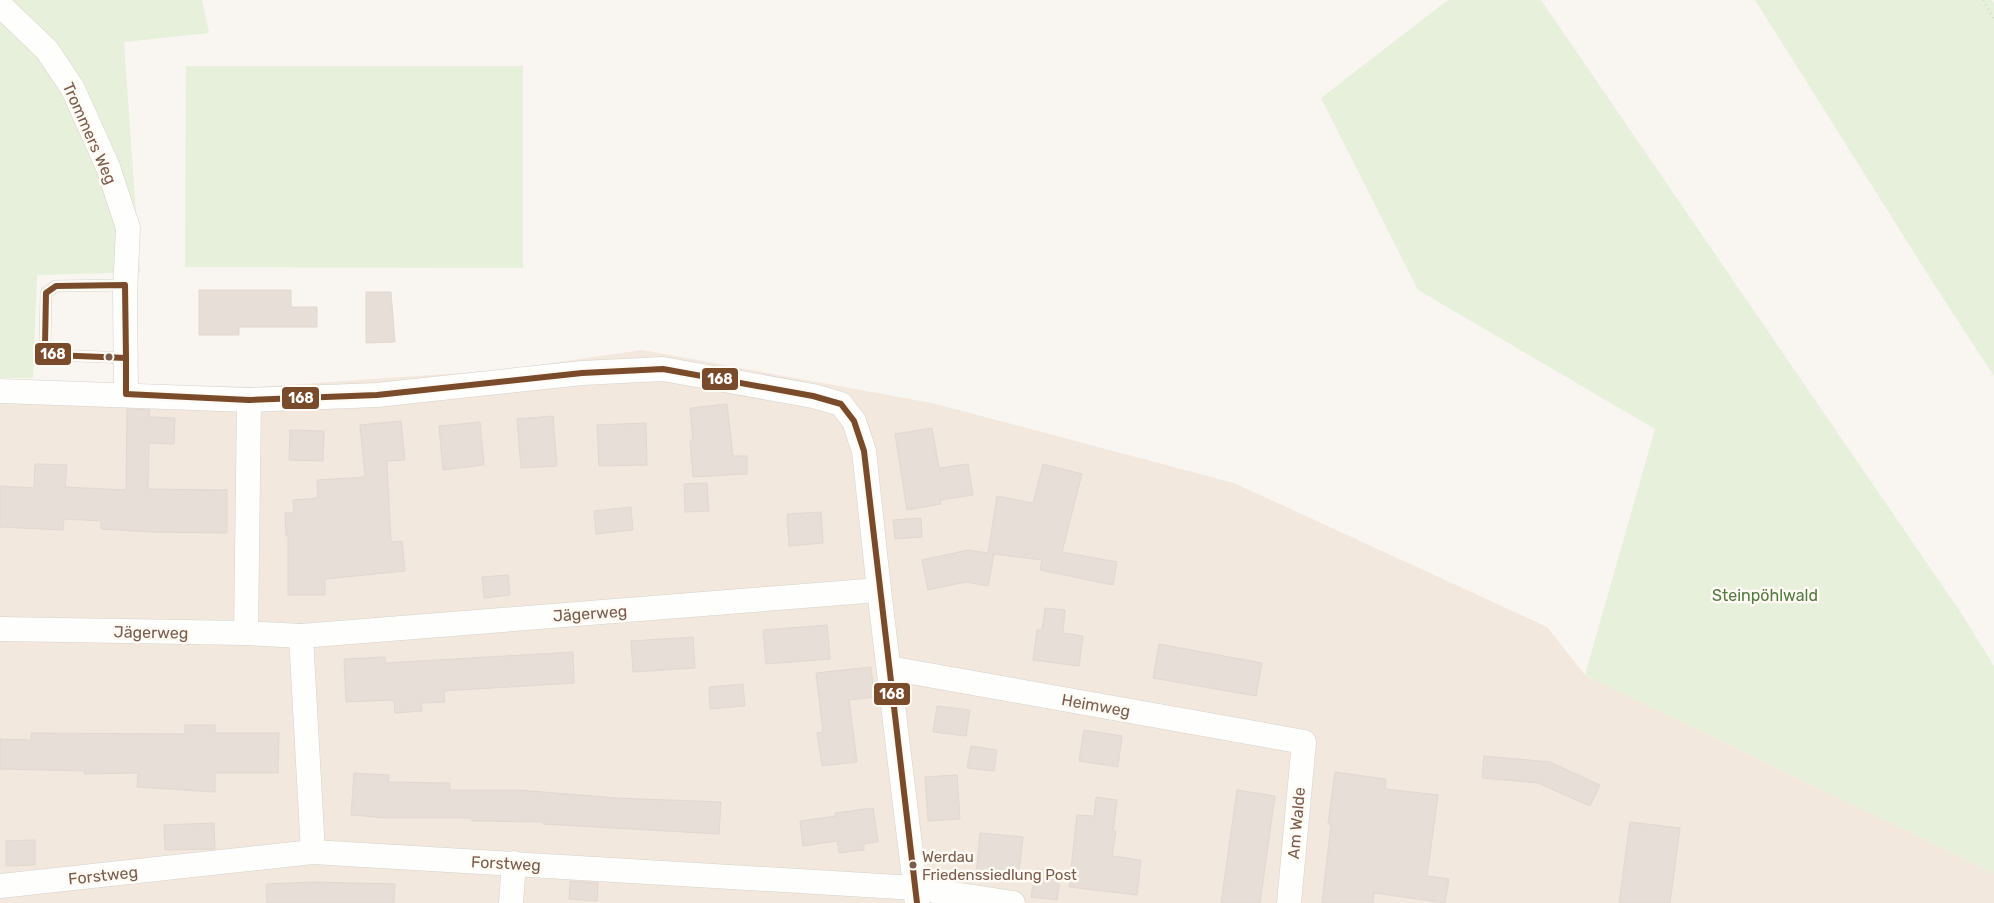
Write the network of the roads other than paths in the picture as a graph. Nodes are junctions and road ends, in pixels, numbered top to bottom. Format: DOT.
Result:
graph roads {
  1 [pos="0,5"];
  2 [pos="125,285"];
  3 [pos="126,358"];
  4 [pos="0,392"];
  5 [pos="126,394"];
  6 [pos="249,400"];
  7 [pos="879,590"];
  8 [pos="0,629"];
  9 [pos="246,633"];
  10 [pos="301,636"];
  11 [pos="889,668"];
  12 [pos="1304,742"];
  13 [pos="313,852"];
  14 [pos="514,864"];
  15 [pos="13,891"];
  16 [pos="916,896"];
  17 [pos="511,903"];
  18 [pos="1013,903"];
  19 [pos="1289,903"];
  1 -- 2 [label="street, Trommers Weg"];
  2 -- 3 [label="street, Trommers Weg"];
  2 -- 3 [label="lane"];
  3 -- 5 [label="street, Trommers Weg"];
  4 -- 5 [label="street"];
  5 -- 6 [label="street"];
  6 -- 7 [label="street"];
  6 -- 9 [label="street"];
  7 -- 10 [label="street, Jägerweg"];
  7 -- 11 [label="street"];
  8 -- 9 [label="street, Jägerweg"];
  9 -- 10 [label="street, Jägerweg"];
  10 -- 13 [label="street"];
  11 -- 12 [label="street, Heimweg"];
  11 -- 16 [label="street"];
  12 -- 19 [label="street, Am Walde"];
  13 -- 14 [label="street, Forstweg"];
  13 -- 15 [label="street, Forstweg"];
  14 -- 16 [label="street, Forstweg"];
  14 -- 17 [label="street"];
  16 -- 18 [label="street, Forstweg"];
}
